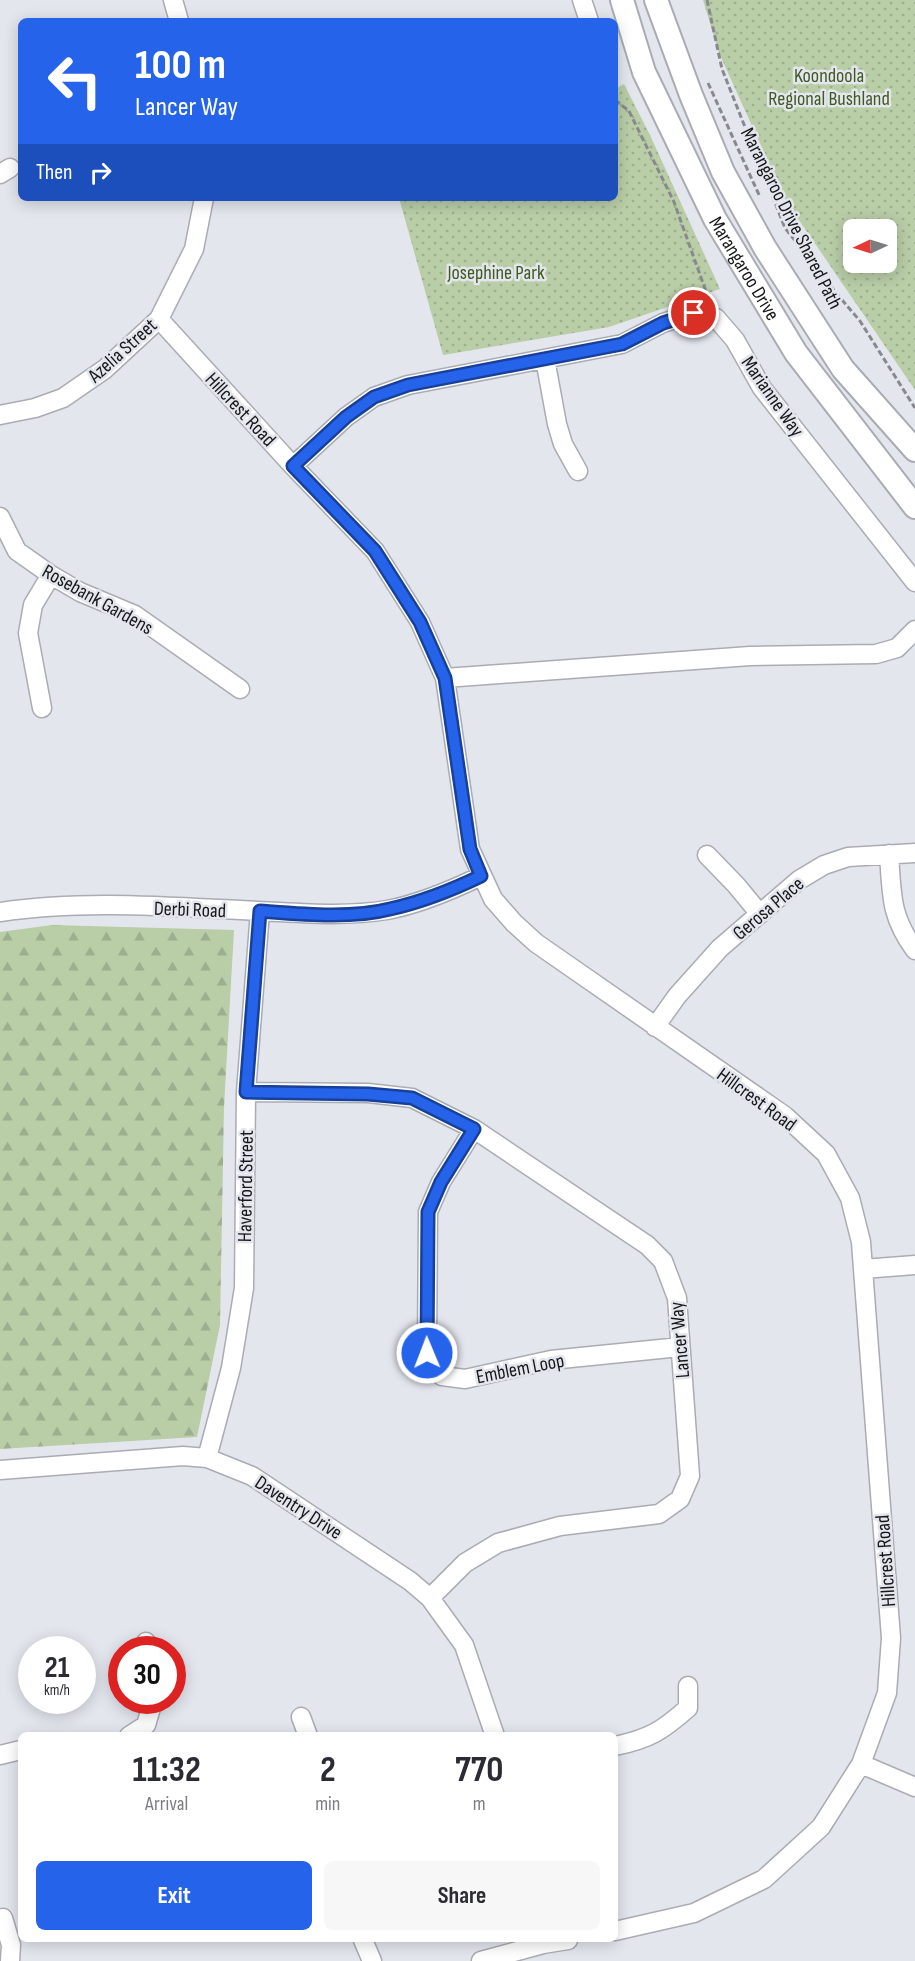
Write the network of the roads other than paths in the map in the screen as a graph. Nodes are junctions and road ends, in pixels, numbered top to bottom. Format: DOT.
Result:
graph roads {
  1 [pos="172,0"];
  2 [pos="582,0"];
  3 [pos="621,0"];
  4 [pos="656,0"];
  5 [pos="178,18"];
  6 [pos="588,18"];
  7 [pos="203,201"];
  8 [pos="159,319"];
  9 [pos="545,358"];
  10 [pos="0,415"];
  11 [pos="915,450"];
  12 [pos="293,466"];
  13 [pos="578,471"];
  14 [pos="915,507"];
  15 [pos="0,517"];
  16 [pos="51,575"];
  17 [pos="915,582"];
  18 [pos="915,630"];
  19 [pos="445,678"];
  20 [pos="240,689"];
  21 [pos="42,708"];
  22 [pos="915,853"];
  23 [pos="889,854"];
  24 [pos="707,855"];
  25 [pos="481,876"];
  26 [pos="260,911"];
  27 [pos="0,912"];
  28 [pos="760,914"];
  29 [pos="915,950"];
  30 [pos="656,1027"];
  31 [pos="246,1092"];
  32 [pos="474,1129"];
  33 [pos="915,1265"];
  34 [pos="863,1269"];
  35 [pos="680,1347"];
  36 [pos="207,1458"];
  37 [pos="0,1470"];
  38 [pos="430,1598"];
  39 [pos="687,1686"];
  40 [pos="150,1714"];
  41 [pos="301,1717"];
  42 [pos="136,1732"];
  43 [pos="307,1732"];
  44 [pos="494,1732"];
  45 [pos="618,1745"];
  46 [pos="18,1750"];
  47 [pos="0,1752"];
  48 [pos="861,1764"];
  49 [pos="915,1787"];
  50 [pos="3,1918"];
  51 [pos="618,1930"];
  52 [pos="364,1942"];
  53 [pos="543,1942"];
  54 [pos="10,1961"];
  55 [pos="372,1961"];
  56 [pos="481,1961"];
  1 -- 5 [label="street"];
  2 -- 6 [label="street"];
  3 -- 14 [label="main road, Marangaroo Drive"];
  4 -- 11 [label="main road, Marangaroo Drive"];
  7 -- 8 [label="street, Azelia Street"];
  8 -- 10 [label="street, Azelia Street"];
  8 -- 12 [label="street, Hillcrest Road"];
  9 -- 12 [label="street"];
  9 -- 13 [label="street"];
  9 -- 17 [label="street, Marianne Way"];
  12 -- 19 [label="street, Hillcrest Road"];
  15 -- 16 [label="street, Rosebank Gardens"];
  16 -- 20 [label="street, Rosebank Gardens"];
  16 -- 21 [label="street"];
  18 -- 19 [label="street"];
  19 -- 25 [label="street, Hillcrest Road"];
  22 -- 23 [label="street, Gerosa Place"];
  23 -- 28 [label="street, Gerosa Place"];
  23 -- 29 [label="street"];
  24 -- 28 [label="street"];
  25 -- 26 [label="street, Derbi Road"];
  25 -- 30 [label="street, Hillcrest Road"];
  26 -- 27 [label="street, Derbi Road"];
  26 -- 31 [label="street, Haverford Street"];
  28 -- 30 [label="street, Gerosa Place"];
  30 -- 34 [label="street, Hillcrest Road"];
  31 -- 32 [label="street, Lancer Way"];
  31 -- 36 [label="street, Haverford Street"];
  32 -- 35 [label="street, Lancer Way"];
  32 -- 35 [label="street, Emblem Loop"];
  33 -- 34 [label="street"];
  34 -- 48 [label="street, Hillcrest Road"];
  35 -- 38 [label="street, Lancer Way"];
  36 -- 37 [label="street, Daventry Drive"];
  36 -- 38 [label="street, Daventry Drive"];
  38 -- 44 [label="street, Daventry Drive"];
  39 -- 45 [label="street"];
  40 -- 42 [label="street"];
  41 -- 43 [label="street"];
  46 -- 47 [label="street"];
  48 -- 49 [label="street"];
  48 -- 51 [label="street, Hillcrest Road"];
  50 -- 54 [label="street"];
  52 -- 55 [label="street"];
  53 -- 56 [label="street"];
}
